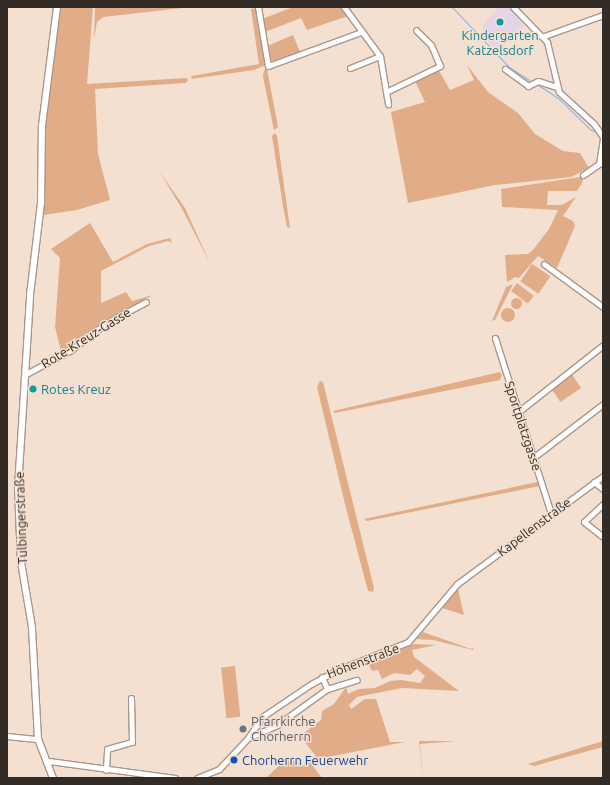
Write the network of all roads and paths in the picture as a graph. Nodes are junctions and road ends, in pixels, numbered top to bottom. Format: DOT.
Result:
graph roads {
  1 [pos="56,7"];
  2 [pos="258,7"];
  3 [pos="344,7"];
  4 [pos="513,7"];
  5 [pos="603,15"];
  6 [pos="416,30"];
  7 [pos="361,32"];
  8 [pos="544,36"];
  9 [pos="380,56"];
  10 [pos="350,68"];
  11 [pos="505,69"];
  12 [pos="557,87"];
  13 [pos="388,91"];
  14 [pos="388,104"];
  15 [pos="602,136"];
  16 [pos="583,175"];
  17 [pos="544,264"];
  18 [pos="146,302"];
  19 [pos="603,307"];
  20 [pos="495,338"];
  21 [pos="603,345"];
  22 [pos="26,374"];
  23 [pos="603,404"];
  24 [pos="518,412"];
  25 [pos="534,457"];
  26 [pos="603,476"];
  27 [pos="594,482"];
  28 [pos="603,489"];
  29 [pos="603,504"];
  30 [pos="551,514"];
  31 [pos="603,537"];
  32 [pos="465,578"];
  33 [pos="322,677"];
  34 [pos="357,680"];
  35 [pos="327,689"];
  36 [pos="131,698"];
  37 [pos="7,736"];
  38 [pos="248,738"];
  39 [pos="38,739"];
  40 [pos="49,761"];
  41 [pos="106,770"];
  42 [pos="53,778"];
  43 [pos="175,778"];
  44 [pos="197,778"];
  1 -- 22 [label="main road, Tulbingerstraße"];
  2 -- 7 [label="street"];
  3 -- 7 [label="street"];
  4 -- 8 [label="street"];
  5 -- 8 [label="street"];
  6 -- 13 [label="street"];
  7 -- 9 [label="street"];
  8 -- 12 [label="street"];
  9 -- 10 [label="street"];
  9 -- 13 [label="street"];
  11 -- 12 [label="street"];
  12 -- 15 [label="street"];
  13 -- 14 [label="street"];
  15 -- 16 [label="street"];
  17 -- 19 [label="street"];
  18 -- 22 [label="street, Rote-Kreuz-Gasse"];
  20 -- 24 [label="street, Sportplatzgasse"];
  21 -- 24 [label="street"];
  22 -- 39 [label="main road, Tulbingerstraße"];
  23 -- 25 [label="street"];
  24 -- 25 [label="street, Sportplatzgasse"];
  25 -- 30 [label="street, Sportplatzgasse"];
  26 -- 27 [label="street, Kapellenstraße"];
  27 -- 28 [label="street"];
  27 -- 30 [label="street, Kapellenstraße"];
  29 -- 31 [label="street"];
  30 -- 32 [label="street, Kapellenstraße"];
  32 -- 33 [label="street, Höhenstraße"];
  33 -- 35 [label="street"];
  33 -- 38 [label="street, Höhenstraße"];
  34 -- 35 [label="street"];
  35 -- 38 [label="street"];
  36 -- 41 [label="street"];
  37 -- 39 [label="street"];
  38 -- 44 [label="street, Höhenstraße"];
  39 -- 40 [label="main road"];
  40 -- 41 [label="street"];
  40 -- 42 [label="main road"];
  41 -- 43 [label="street"];
}
